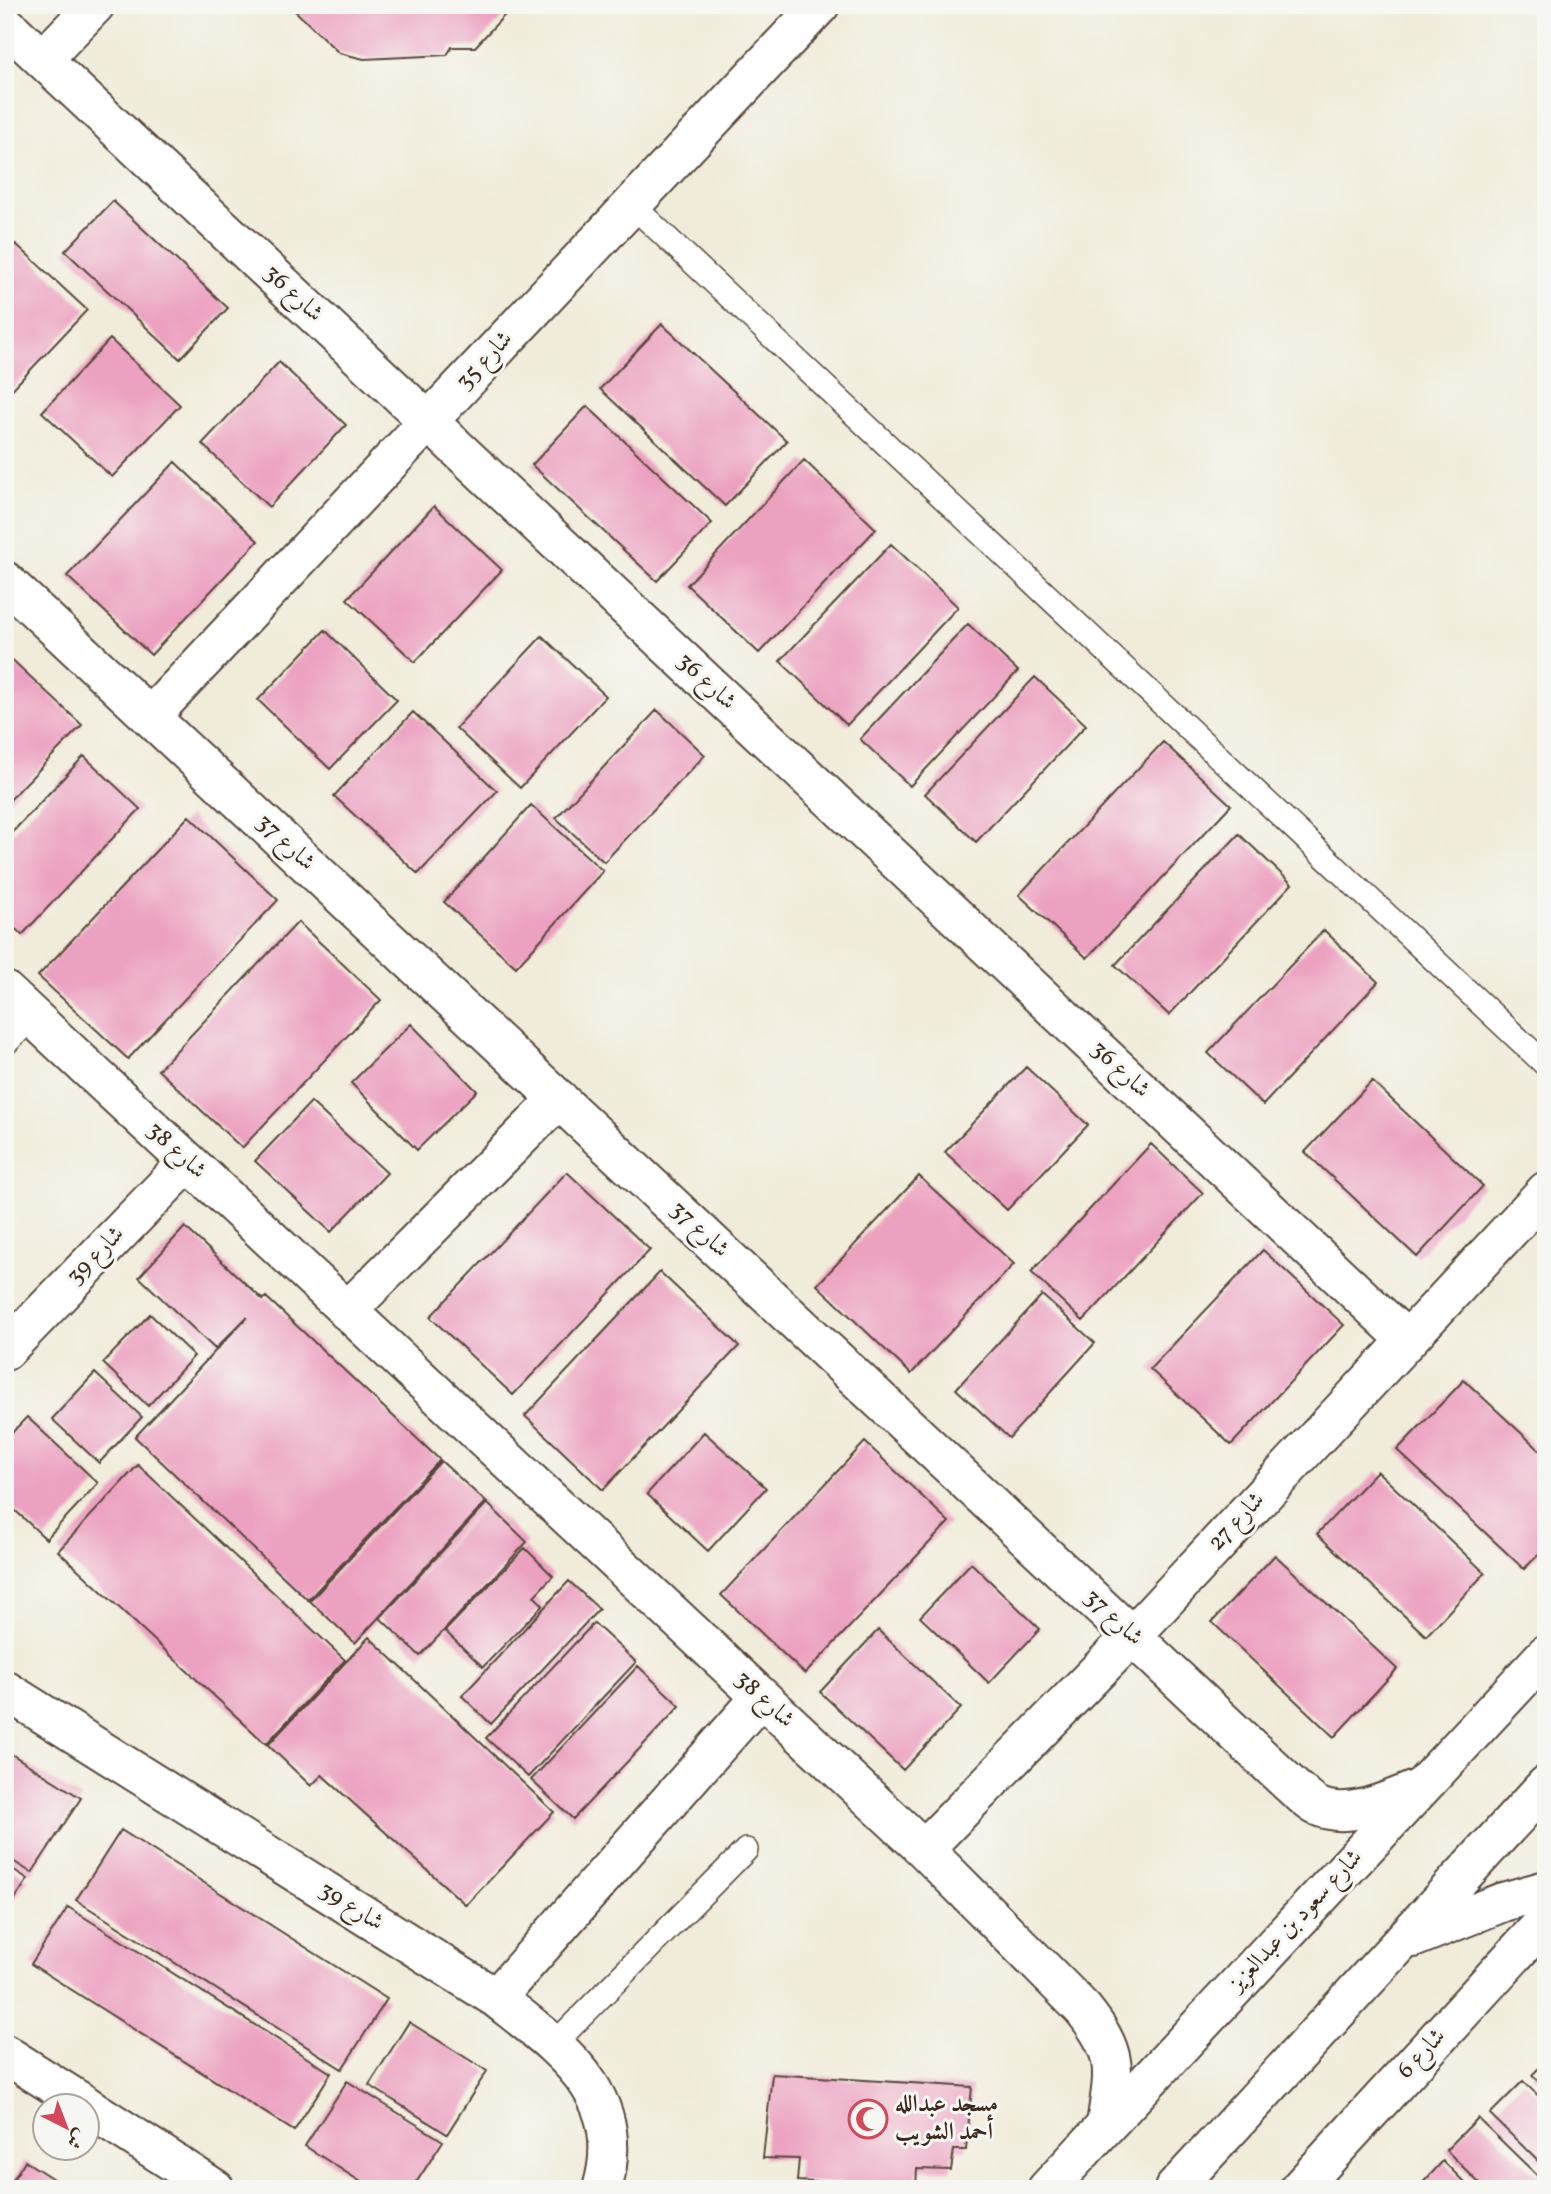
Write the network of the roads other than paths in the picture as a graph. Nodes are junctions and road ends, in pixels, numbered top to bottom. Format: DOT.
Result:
graph roads {
  1 [pos="95,5"];
  2 [pos="820,5"];
  3 [pos="5,24"];
  4 [pos="43,59"];
  5 [pos="632,205"];
  6 [pos="428,421"];
  7 [pos="5,581"];
  8 [pos="150,717"];
  9 [pos="5,991"];
  10 [pos="33,1017"];
  11 [pos="5,1044"];
  12 [pos="1546,1065"];
  13 [pos="559,1099"];
  14 [pos="188,1162"];
  15 [pos="1546,1191"];
  16 [pos="348,1311"];
  17 [pos="1407,1340"];
  18 [pos="5,1351"];
  19 [pos="1132,1636"];
  20 [pos="1546,1654"];
  21 [pos="5,1690"];
  22 [pos="761,1697"];
  23 [pos="1546,1785"];
  24 [pos="1418,1789"];
  25 [pos="924,1849"];
  26 [pos="746,1850"];
  27 [pos="1546,1890"];
  28 [pos="1546,1920"];
  29 [pos="1398,1945"];
  30 [pos="496,1998"];
  31 [pos="554,2044"];
  32 [pos="5,2054"];
  33 [pos="64,2092"];
  34 [pos="102,2117"];
  35 [pos="1106,2125"];
  36 [pos="215,2189"];
  37 [pos="602,2189"];
  38 [pos="1047,2189"];
  39 [pos="1174,2189"];
  40 [pos="1299,2189"];
  1 -- 4 [label="street"];
  2 -- 5 [label="street, شارع 35"];
  3 -- 4 [label="street, شارع 36"];
  4 -- 6 [label="street, شارع 36"];
  5 -- 6 [label="street, شارع 35"];
  5 -- 12 [label="lane"];
  6 -- 8 [label="street, شارع 35"];
  6 -- 17 [label="street, شارع 36"];
  7 -- 8 [label="street, شارع 37"];
  8 -- 13 [label="street, شارع 37"];
  9 -- 10 [label="street, شارع 38"];
  10 -- 11 [label="lane"];
  10 -- 14 [label="street, شارع 38"];
  13 -- 16 [label="street"];
  13 -- 19 [label="street, شارع 37"];
  14 -- 16 [label="street, شارع 38"];
  14 -- 18 [label="street, شارع 39"];
  15 -- 17 [label="street, شارع 27"];
  16 -- 22 [label="street, شارع 38"];
  17 -- 19 [label="street, شارع 27"];
  19 -- 24 [label="street, شارع 37"];
  19 -- 25 [label="street, شارع 27"];
  20 -- 24 [label="street, شارع سعود بن عبدالعزيز"];
  21 -- 30 [label="street, شارع 39"];
  22 -- 25 [label="street, شارع 38"];
  22 -- 30 [label="street"];
  23 -- 29 [label="street"];
  24 -- 35 [label="street, شارع سعود بن عبدالعزيز"];
  25 -- 35 [label="street, شارع 38"];
  26 -- 31 [label="lane"];
  27 -- 29 [label="street"];
  28 -- 40 [label="street, شارع 6"];
  29 -- 39 [label="street"];
  30 -- 31 [label="street, شارع 39"];
  31 -- 37 [label="street, شارع 39"];
  32 -- 33 [label="street"];
  34 -- 36 [label="street"];
  35 -- 38 [label="street, شارع سعود بن عبدالعزيز"];
}
